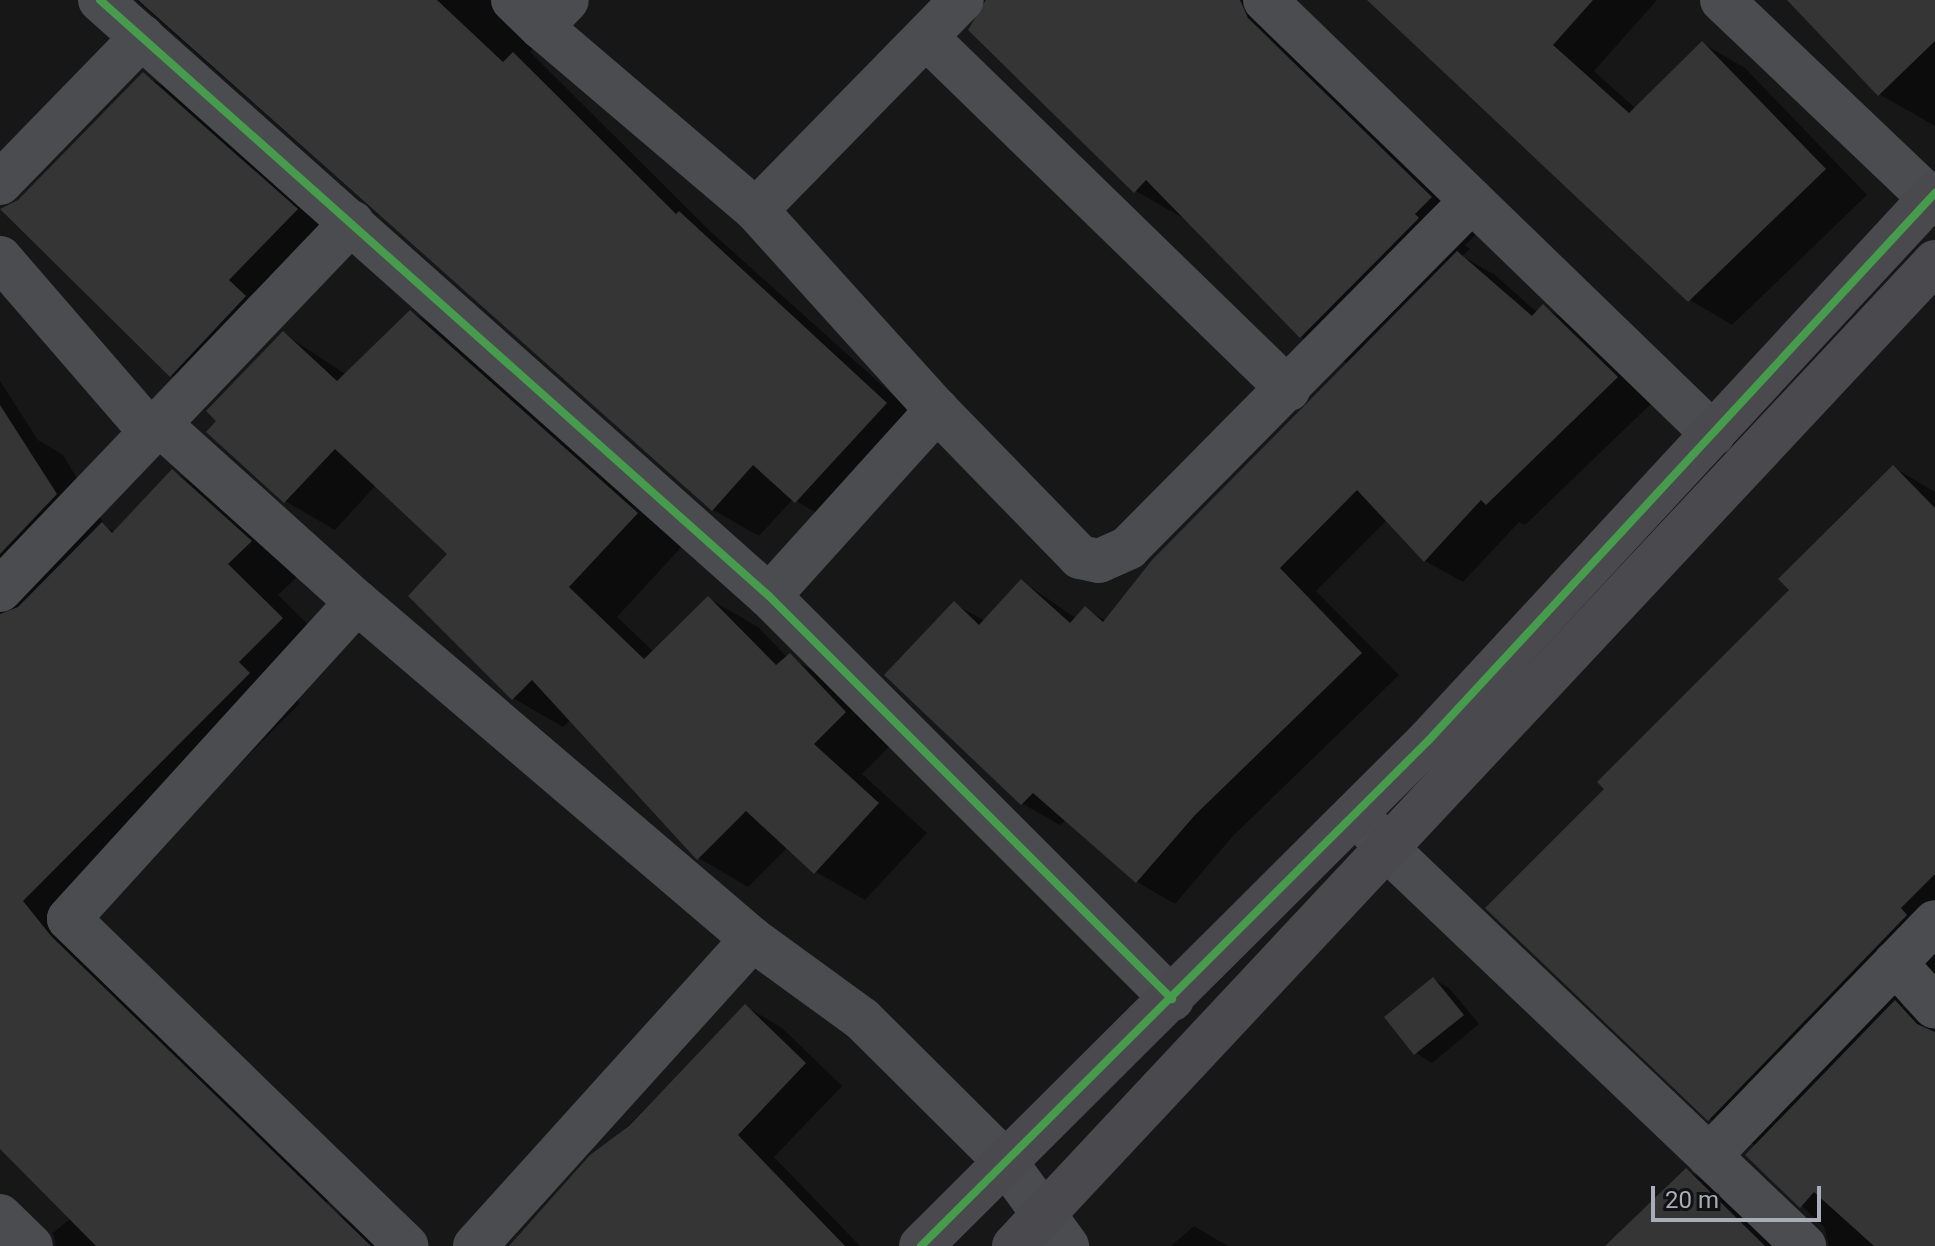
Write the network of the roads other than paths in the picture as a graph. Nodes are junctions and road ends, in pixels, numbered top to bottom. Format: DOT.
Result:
graph roads {
  1 [pos="100,0"];
  2 [pos="962,0"];
  3 [pos="1265,0"];
  4 [pos="1722,0"];
  5 [pos="540,9"];
  6 [pos="142,37"];
  7 [pos="927,38"];
  8 [pos="0,183"];
  9 [pos="1933,198"];
  10 [pos="1472,200"];
  11 [pos="756,210"];
  12 [pos="352,222"];
  13 [pos="0,258"];
  14 [pos="1935,262"];
  15 [pos="1288,389"];
  16 [pos="937,410"];
  17 [pos="154,427"];
  18 [pos="1713,434"];
  19 [pos="0,590"];
  20 [pos="769,596"];
  21 [pos="357,602"];
  22 [pos="1358,814"];
  23 [pos="1385,847"];
  24 [pos="1935,922"];
  25 [pos="752,939"];
  26 [pos="1895,963"];
  27 [pos="1172,999"];
  28 [pos="1935,1007"];
  29 [pos="1709,1156"];
  30 [pos="1004,1160"];
  31 [pos="0,1216"];
  32 [pos="1055,1230"];
  33 [pos="31,1246"];
  34 [pos="407,1246"];
  35 [pos="475,1246"];
  36 [pos="921,1246"];
  37 [pos="1014,1246"];
  38 [pos="1804,1246"];
  1 -- 6 [label="street"];
  2 -- 7 [label="street"];
  3 -- 10 [label="street"];
  4 -- 9 [label="street"];
  5 -- 11 [label="street"];
  6 -- 8 [label="street"];
  6 -- 12 [label="street"];
  7 -- 11 [label="street"];
  7 -- 15 [label="street"];
  9 -- 18 [label="street"];
  10 -- 15 [label="street"];
  10 -- 18 [label="street"];
  11 -- 16 [label="street"];
  12 -- 17 [label="street"];
  12 -- 20 [label="street"];
  13 -- 17 [label="street"];
  14 -- 23 [label="street"];
  15 -- 16 [label="street"];
  16 -- 20 [label="street"];
  17 -- 19 [label="street"];
  17 -- 21 [label="street"];
  18 -- 22 [label="street"];
  20 -- 27 [label="street"];
  21 -- 25 [label="street"];
  21 -- 34 [label="street"];
  22 -- 23 [label="street"];
  22 -- 27 [label="street"];
  23 -- 29 [label="street"];
  23 -- 32 [label="street"];
  24 -- 26 [label="street"];
  25 -- 30 [label="street"];
  25 -- 35 [label="street"];
  26 -- 28 [label="street"];
  26 -- 29 [label="street"];
  27 -- 30 [label="street"];
  29 -- 38 [label="street"];
  30 -- 32 [label="street"];
  30 -- 36 [label="street"];
  31 -- 33 [label="street"];
  32 -- 37 [label="street"];
}
